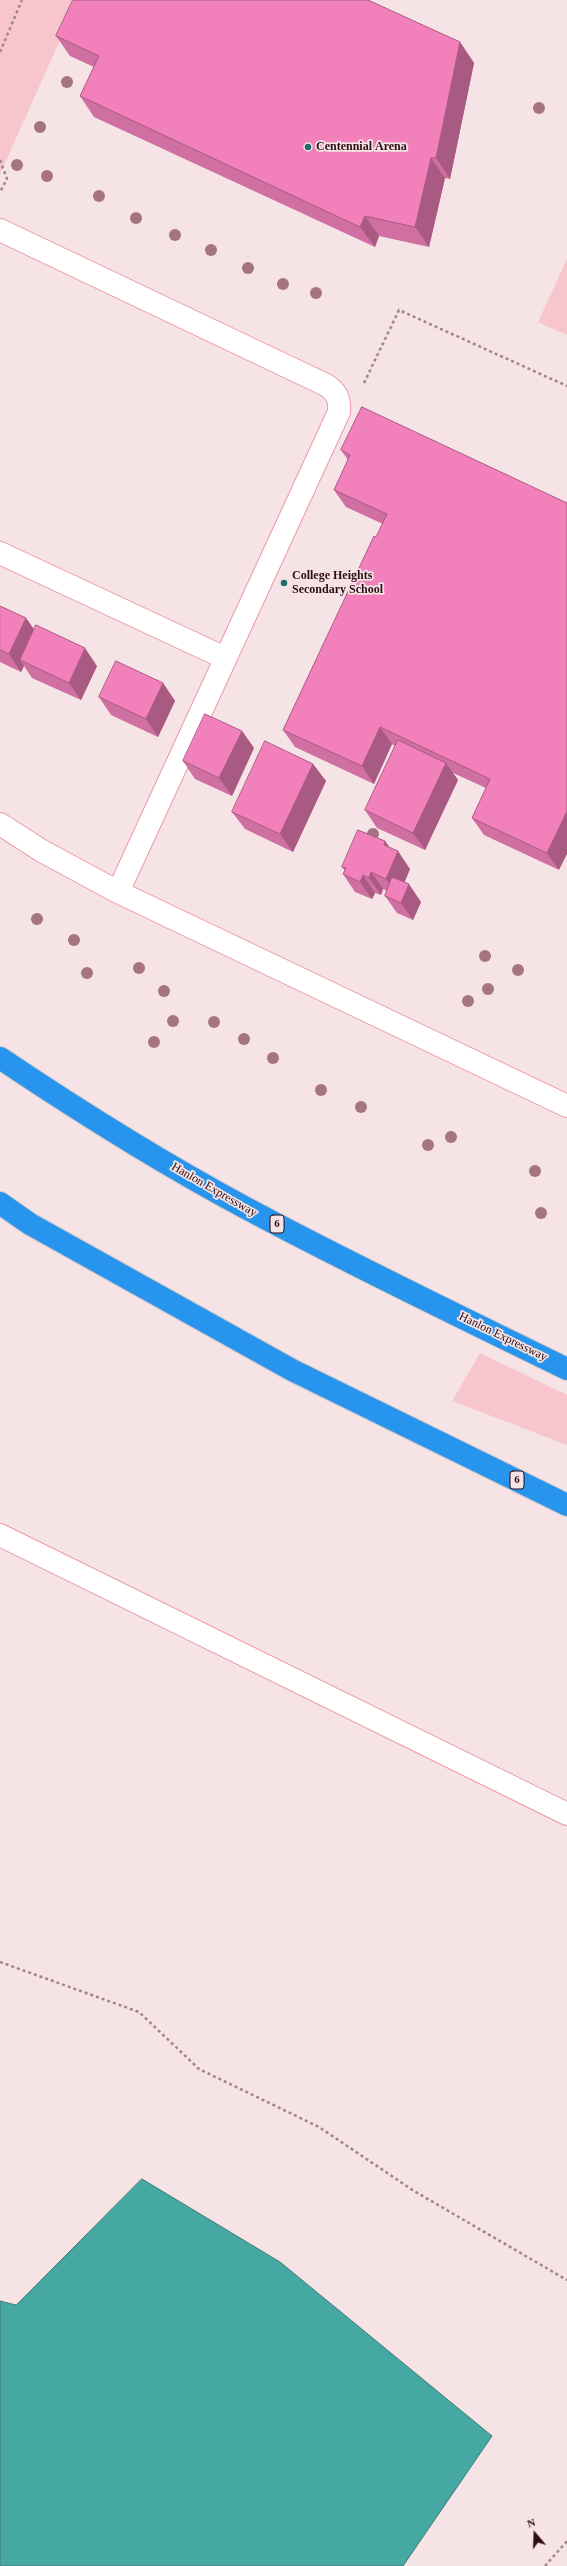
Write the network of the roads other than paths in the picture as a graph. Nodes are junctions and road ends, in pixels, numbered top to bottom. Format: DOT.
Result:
graph roads {
  1 [pos="0,230"];
  2 [pos="0,553"];
  3 [pos="226,658"];
  4 [pos="0,824"];
  5 [pos="118,892"];
  6 [pos="0,1058"];
  7 [pos="567,1106"];
  8 [pos="0,1203"];
  9 [pos="567,1369"];
  10 [pos="567,1505"];
  11 [pos="0,1535"];
  12 [pos="567,1814"];
  1 -- 3 [label="lane"];
  2 -- 3 [label="lane"];
  3 -- 5 [label="lane"];
  4 -- 5 [label="lane"];
  5 -- 7 [label="lane"];
  6 -- 9 [label="highway, Hanlon Expressway / 6"];
  8 -- 10 [label="highway, 6"];
  11 -- 12 [label="lane"];
}
